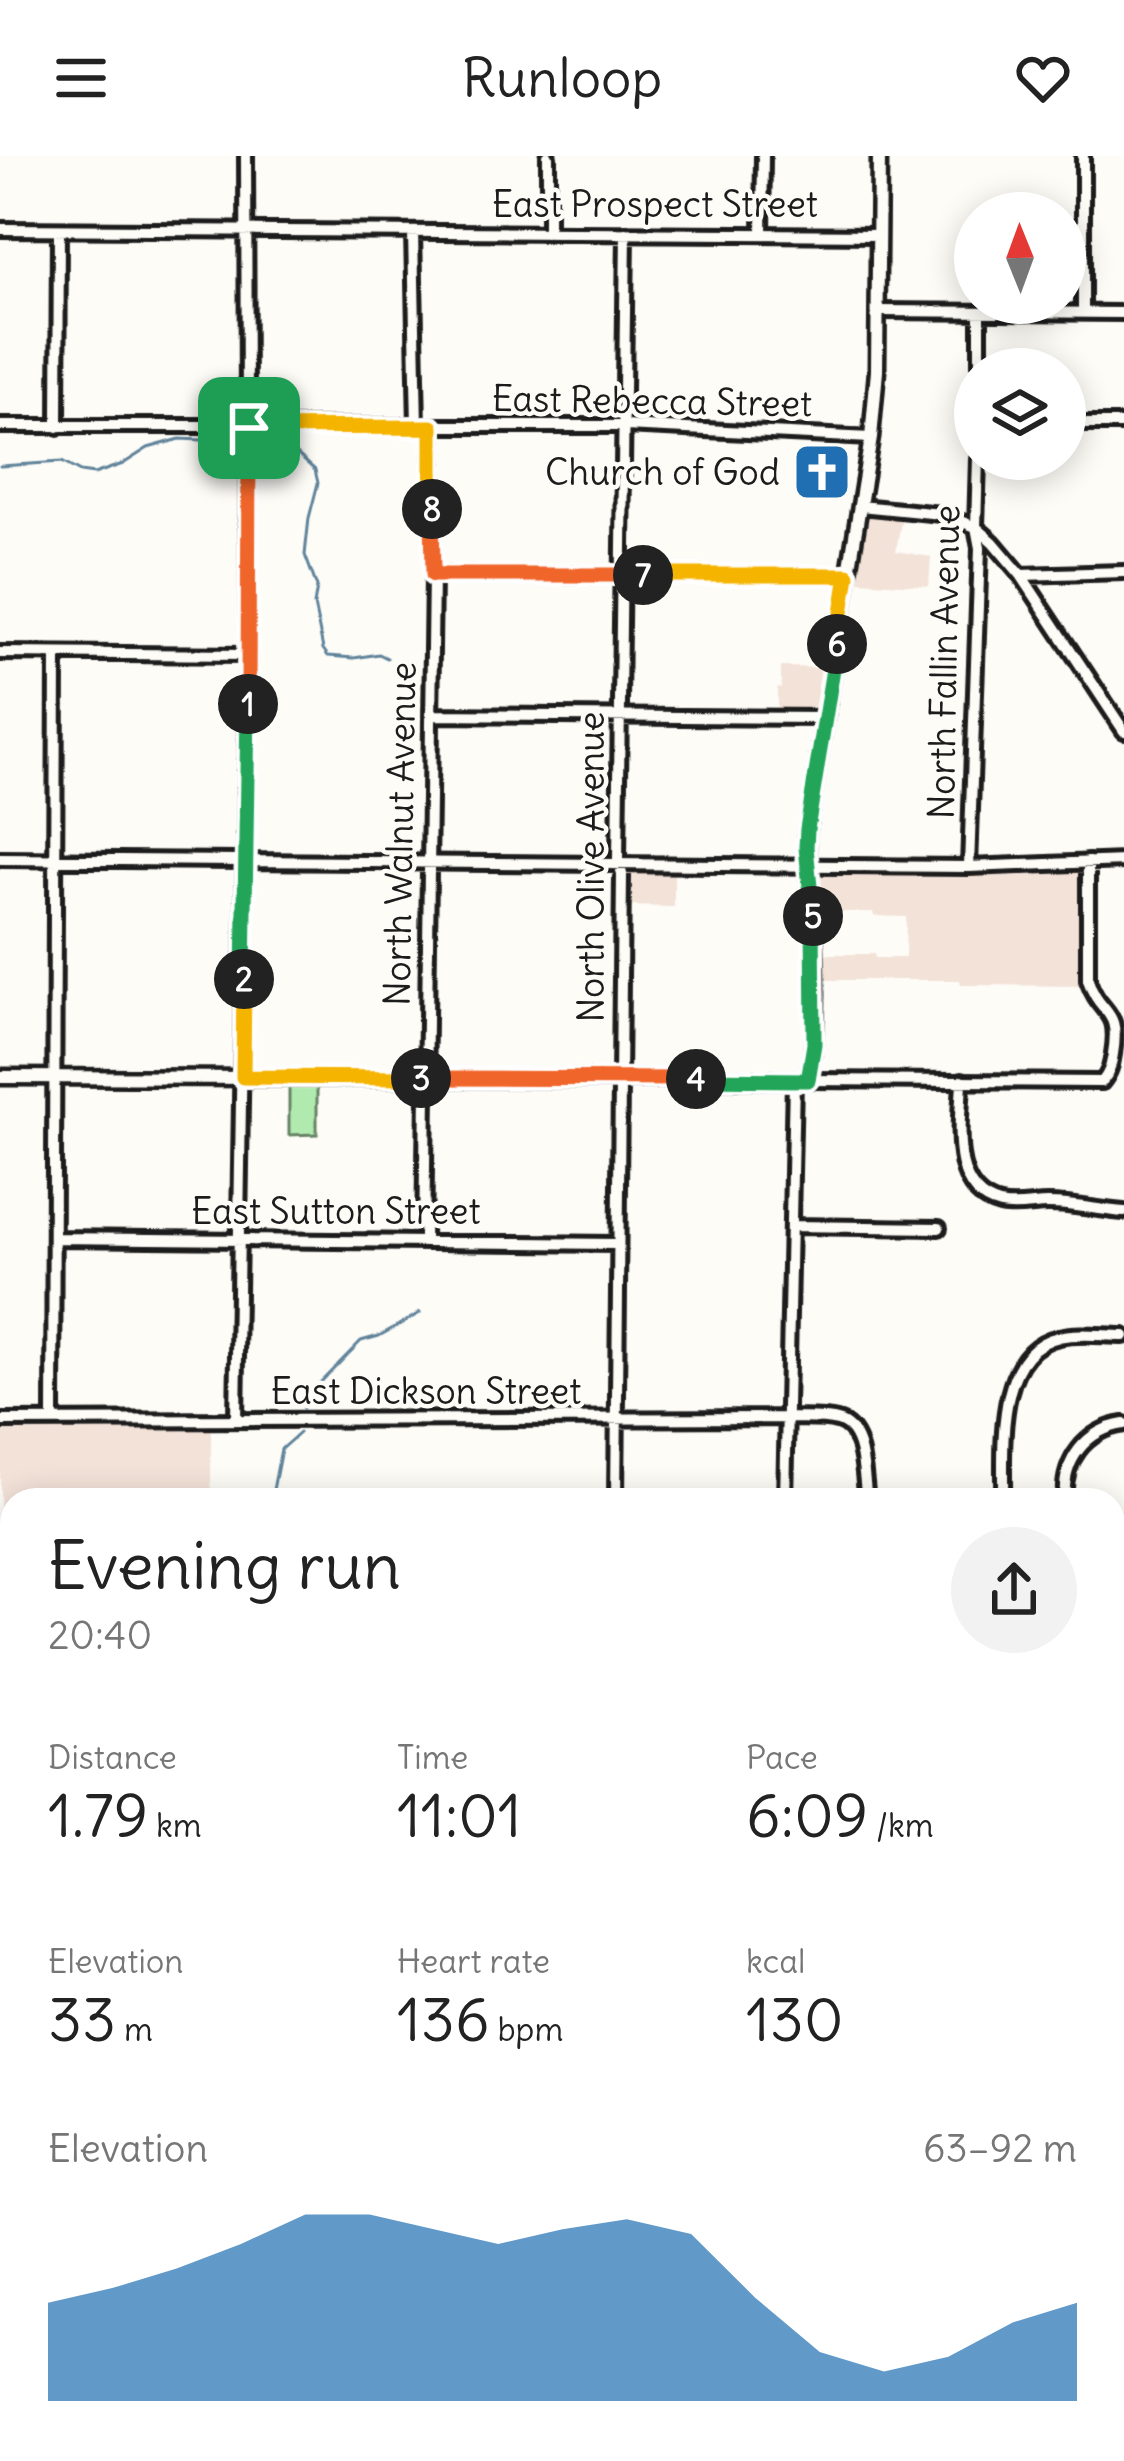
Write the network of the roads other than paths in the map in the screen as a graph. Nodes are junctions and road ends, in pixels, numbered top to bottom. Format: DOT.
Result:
graph roads {
  1 [pos="246,156"];
  2 [pos="548,156"];
  3 [pos="764,156"];
  4 [pos="879,156"];
  5 [pos="1083,156"];
  6 [pos="1083,192"];
  7 [pos="0,230"];
  8 [pos="59,230"];
  9 [pos="247,231"];
  10 [pos="413,232"];
  11 [pos="548,233"];
  12 [pos="626,233"];
  13 [pos="762,234"];
  14 [pos="878,235"];
  15 [pos="879,311"];
  16 [pos="954,312"];
  17 [pos="1086,314"];
  18 [pos="1124,314"];
  19 [pos="1086,424"];
  20 [pos="1124,424"];
  21 [pos="417,426"];
  22 [pos="0,427"];
  23 [pos="58,427"];
  24 [pos="432,427"];
  25 [pos="625,427"];
  26 [pos="249,428"];
  27 [pos="871,438"];
  28 [pos="977,480"];
  29 [pos="860,506"];
  30 [pos="976,527"];
  31 [pos="1124,572"];
  32 [pos="433,575"];
  33 [pos="622,575"];
  34 [pos="848,575"];
  35 [pos="1021,575"];
  36 [pos="0,653"];
  37 [pos="56,654"];
  38 [pos="248,655"];
  39 [pos="431,715"];
  40 [pos="621,718"];
  41 [pos="824,718"];
  42 [pos="1124,731"];
  43 [pos="0,859"];
  44 [pos="55,860"];
  45 [pos="1124,861"];
  46 [pos="246,862"];
  47 [pos="1088,862"];
  48 [pos="430,863"];
  49 [pos="620,865"];
  50 [pos="808,865"];
  51 [pos="969,867"];
  52 [pos="0,1077"];
  53 [pos="243,1077"];
  54 [pos="54,1078"];
  55 [pos="427,1078"];
  56 [pos="620,1079"];
  57 [pos="801,1080"];
  58 [pos="962,1080"];
  59 [pos="1124,1212"];
  60 [pos="791,1226"];
  61 [pos="939,1228"];
  62 [pos="54,1238"];
  63 [pos="239,1241"];
  64 [pos="424,1241"];
  65 [pos="617,1244"];
  66 [pos="1124,1336"];
  67 [pos="787,1418"];
  68 [pos="236,1420"];
  69 [pos="0,1421"];
  70 [pos="53,1421"];
  71 [pos="618,1421"];
  72 [pos="1124,1424"];
  73 [pos="616,1488"];
  74 [pos="785,1488"];
  75 [pos="865,1488"];
  76 [pos="1003,1488"];
  77 [pos="1065,1488"];
  1 -- 9 [label="street"];
  2 -- 11 [label="street"];
  3 -- 13 [label="street"];
  4 -- 14 [label="main road"];
  5 -- 6 [label="street"];
  7 -- 8 [label="street, East Prospect Street"];
  8 -- 9 [label="street, East Prospect Street"];
  8 -- 23 [label="street"];
  9 -- 10 [label="street, East Prospect Street"];
  9 -- 26 [label="street"];
  10 -- 11 [label="street, East Prospect Street"];
  10 -- 21 [label="street"];
  11 -- 12 [label="street, East Prospect Street"];
  12 -- 13 [label="street, East Prospect Street"];
  12 -- 25 [label="street, North Olive Avenue"];
  13 -- 14 [label="street, East Prospect Street"];
  14 -- 15 [label="main road"];
  15 -- 16 [label="street"];
  15 -- 27 [label="main road"];
  17 -- 18 [label="street"];
  19 -- 20 [label="street"];
  21 -- 24 [label="street, East Rebecca Street"];
  21 -- 26 [label="street, East Rebecca Street"];
  22 -- 23 [label="street, East Rebecca Street"];
  23 -- 26 [label="street, East Rebecca Street"];
  24 -- 25 [label="street, East Rebecca Street"];
  24 -- 32 [label="street, North Walnut Avenue"];
  25 -- 27 [label="street, East Rebecca Street"];
  25 -- 33 [label="street, North Olive Avenue"];
  26 -- 38 [label="street"];
  27 -- 29 [label="main road"];
  28 -- 30 [label="street, North Fallin Avenue"];
  29 -- 30 [label="street"];
  29 -- 34 [label="main road"];
  30 -- 35 [label="street"];
  30 -- 51 [label="street, North Fallin Avenue"];
  31 -- 35 [label="street"];
  32 -- 33 [label="street"];
  32 -- 39 [label="street, North Walnut Avenue"];
  33 -- 34 [label="street"];
  33 -- 40 [label="street, North Olive Avenue"];
  34 -- 41 [label="main road"];
  35 -- 42 [label="street"];
  36 -- 37 [label="street"];
  37 -- 38 [label="street"];
  37 -- 44 [label="street"];
  38 -- 46 [label="street"];
  39 -- 40 [label="street"];
  39 -- 48 [label="street, North Walnut Avenue"];
  40 -- 41 [label="street"];
  40 -- 49 [label="street, North Olive Avenue"];
  41 -- 50 [label="main road"];
  43 -- 44 [label="street"];
  44 -- 46 [label="street"];
  44 -- 54 [label="street"];
  45 -- 47 [label="street"];
  46 -- 48 [label="street"];
  46 -- 53 [label="street"];
  47 -- 51 [label="street"];
  47 -- 58 [label="street"];
  48 -- 49 [label="street"];
  48 -- 55 [label="street, North Walnut Avenue"];
  49 -- 50 [label="street"];
  49 -- 56 [label="street, North Olive Avenue"];
  50 -- 51 [label="street"];
  50 -- 57 [label="main road"];
  52 -- 54 [label="main road"];
  53 -- 54 [label="main road"];
  53 -- 55 [label="main road"];
  53 -- 63 [label="street"];
  54 -- 62 [label="street"];
  55 -- 56 [label="main road"];
  55 -- 64 [label="street, North Walnut Avenue"];
  56 -- 57 [label="main road"];
  56 -- 65 [label="street, North Olive Avenue"];
  57 -- 58 [label="street"];
  57 -- 60 [label="street"];
  58 -- 59 [label="street"];
  60 -- 61 [label="street"];
  60 -- 67 [label="street"];
  62 -- 63 [label="street, East Sutton Street"];
  62 -- 70 [label="street"];
  63 -- 64 [label="street, East Sutton Street"];
  63 -- 68 [label="street"];
  64 -- 65 [label="street, East Sutton Street"];
  65 -- 71 [label="street, North Olive Avenue"];
  66 -- 76 [label="street"];
  67 -- 71 [label="street, East Dickson Street"];
  67 -- 74 [label="street"];
  67 -- 75 [label="street, East Dickson Street"];
  68 -- 70 [label="street, East Dickson Street"];
  68 -- 71 [label="street, East Dickson Street"];
  69 -- 70 [label="street, East Dickson Street"];
  71 -- 73 [label="street, North Olive Avenue"];
  72 -- 77 [label="street"];
}
